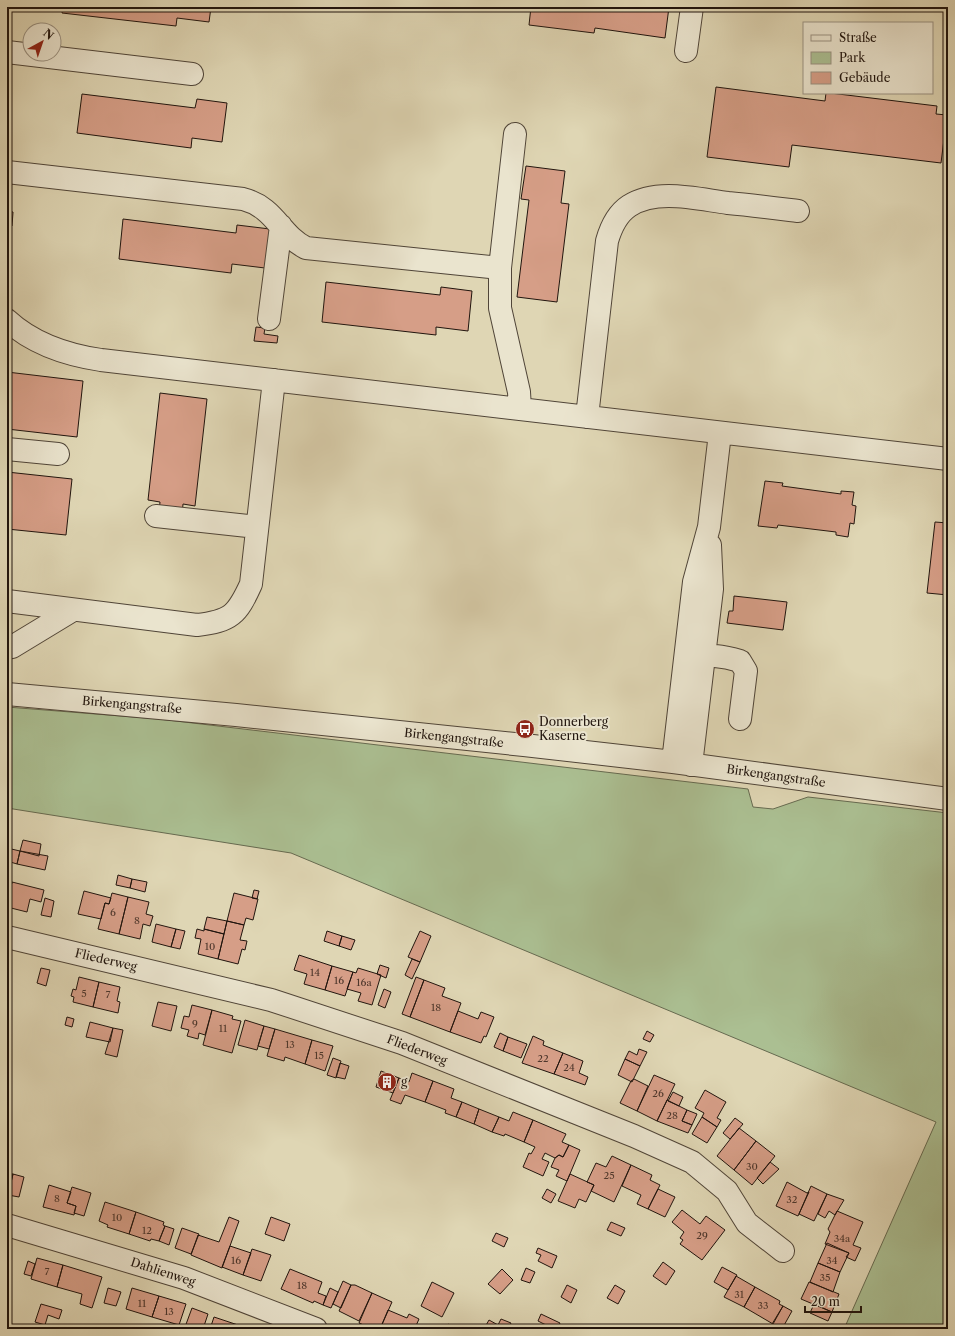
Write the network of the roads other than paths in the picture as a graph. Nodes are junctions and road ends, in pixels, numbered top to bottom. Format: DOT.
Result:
graph roads {
  1 [pos="692,7"];
  2 [pos="686,51"];
  3 [pos="7,52"];
  4 [pos="192,74"];
  5 [pos="515,134"];
  6 [pos="7,172"];
  7 [pos="798,211"];
  8 [pos="281,226"];
  9 [pos="500,268"];
  10 [pos="269,319"];
  11 [pos="7,320"];
  12 [pos="274,380"];
  13 [pos="520,409"];
  14 [pos="587,417"];
  15 [pos="720,433"];
  16 [pos="7,449"];
  17 [pos="58,454"];
  18 [pos="948,459"];
  19 [pos="156,516"];
  20 [pos="258,527"];
  21 [pos="709,527"];
  22 [pos="7,601"];
  23 [pos="73,610"];
  24 [pos="7,648"];
  25 [pos="705,656"];
  26 [pos="684,672"];
  27 [pos="7,694"];
  28 [pos="740,719"];
  29 [pos="682,764"];
  30 [pos="948,799"];
  31 [pos="7,937"];
  32 [pos="7,1225"];
  33 [pos="783,1251"];
  34 [pos="316,1329"];
  1 -- 2 [label="street"];
  3 -- 4 [label="street"];
  5 -- 9 [label="street"];
  6 -- 8 [label="street"];
  7 -- 14 [label="street"];
  8 -- 9 [label="street"];
  8 -- 10 [label="street"];
  9 -- 13 [label="street"];
  11 -- 12 [label="street"];
  12 -- 13 [label="street"];
  12 -- 20 [label="street"];
  13 -- 14 [label="street"];
  14 -- 15 [label="street"];
  15 -- 18 [label="street"];
  15 -- 21 [label="street"];
  16 -- 17 [label="street"];
  19 -- 20 [label="street"];
  20 -- 23 [label="street"];
  21 -- 25 [label="street"];
  21 -- 26 [label="street"];
  22 -- 23 [label="street"];
  23 -- 24 [label="street"];
  25 -- 26 [label="street"];
  25 -- 28 [label="street"];
  25 -- 29 [label="street"];
  26 -- 29 [label="street"];
  27 -- 29 [label="street, Birkengangstraße"];
  29 -- 30 [label="street, Birkengangstraße"];
  31 -- 33 [label="street, Fliederweg"];
  32 -- 34 [label="street, Dahlienweg"];
}
